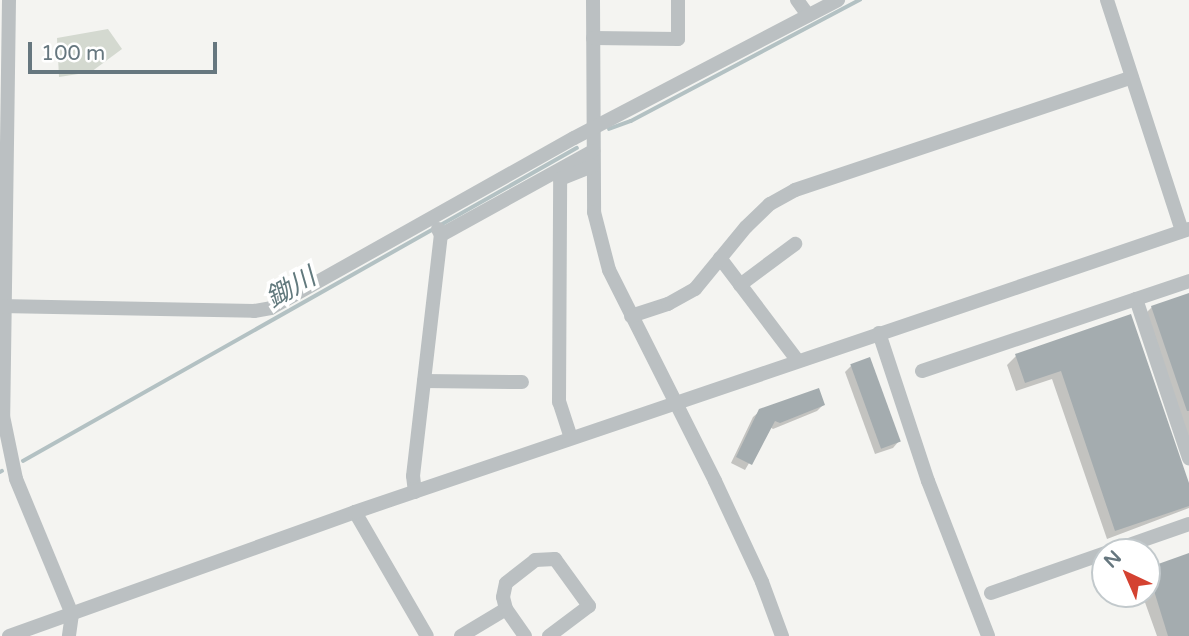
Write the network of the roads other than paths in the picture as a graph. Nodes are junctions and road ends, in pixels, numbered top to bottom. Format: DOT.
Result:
graph roads {
  1 [pos="9,0"];
  2 [pos="593,0"];
  3 [pos="678,0"];
  4 [pos="797,0"];
  5 [pos="838,0"];
  6 [pos="1107,0"];
  7 [pos="808,15"];
  8 [pos="593,38"];
  9 [pos="1132,77"];
  10 [pos="592,130"];
  11 [pos="593,150"];
  12 [pos="593,166"];
  13 [pos="437,226"];
  14 [pos="1185,230"];
  15 [pos="795,244"];
  16 [pos="720,258"];
  17 [pos="1189,281"];
  18 [pos="740,285"];
  19 [pos="1136,299"];
  20 [pos="3,306"];
  21 [pos="631,316"];
  22 [pos="878,333"];
  23 [pos="798,361"];
  24 [pos="922,371"];
  25 [pos="424,382"];
  26 [pos="522,382"];
  27 [pos="676,403"];
  28 [pos="571,439"];
  29 [pos="1189,458"];
  30 [pos="415,492"];
  31 [pos="355,512"];
  32 [pos="1189,524"];
  33 [pos="1149,538"];
  34 [pos="1091,559"];
  35 [pos="992,593"];
  36 [pos="506,609"];
  37 [pos="72,614"];
  38 [pos="9,636"];
  39 [pos="69,636"];
  40 [pos="427,636"];
  41 [pos="461,636"];
  42 [pos="525,636"];
  43 [pos="549,636"];
  44 [pos="782,636"];
  45 [pos="988,636"];
  1 -- 20 [label="street"];
  2 -- 8 [label="street"];
  3 -- 8 [label="street"];
  4 -- 7 [label="street"];
  5 -- 7 [label="street"];
  6 -- 9 [label="street"];
  7 -- 10 [label="street"];
  8 -- 10 [label="street"];
  9 -- 14 [label="street"];
  9 -- 16 [label="street"];
  10 -- 11 [label="street"];
  10 -- 13 [label="street"];
  11 -- 12 [label="street"];
  11 -- 13 [label="street"];
  12 -- 21 [label="street"];
  12 -- 28 [label="street"];
  13 -- 20 [label="street"];
  13 -- 25 [label="street"];
  14 -- 22 [label="street"];
  15 -- 18 [label="street"];
  16 -- 18 [label="street"];
  16 -- 21 [label="street"];
  17 -- 19 [label="street"];
  18 -- 23 [label="street"];
  19 -- 24 [label="street"];
  19 -- 29 [label="street"];
  20 -- 37 [label="street"];
  21 -- 27 [label="street"];
  22 -- 23 [label="street"];
  22 -- 45 [label="street"];
  23 -- 27 [label="street"];
  25 -- 26 [label="street"];
  25 -- 30 [label="street"];
  27 -- 28 [label="street"];
  27 -- 44 [label="street"];
  28 -- 30 [label="street"];
  30 -- 31 [label="street"];
  31 -- 37 [label="street"];
  31 -- 40 [label="street"];
  32 -- 33 [label="street"];
  34 -- 35 [label="street"];
  36 -- 41 [label="street"];
  36 -- 42 [label="street"];
  36 -- 43 [label="street"];
  37 -- 38 [label="street"];
  37 -- 39 [label="street"];
}
